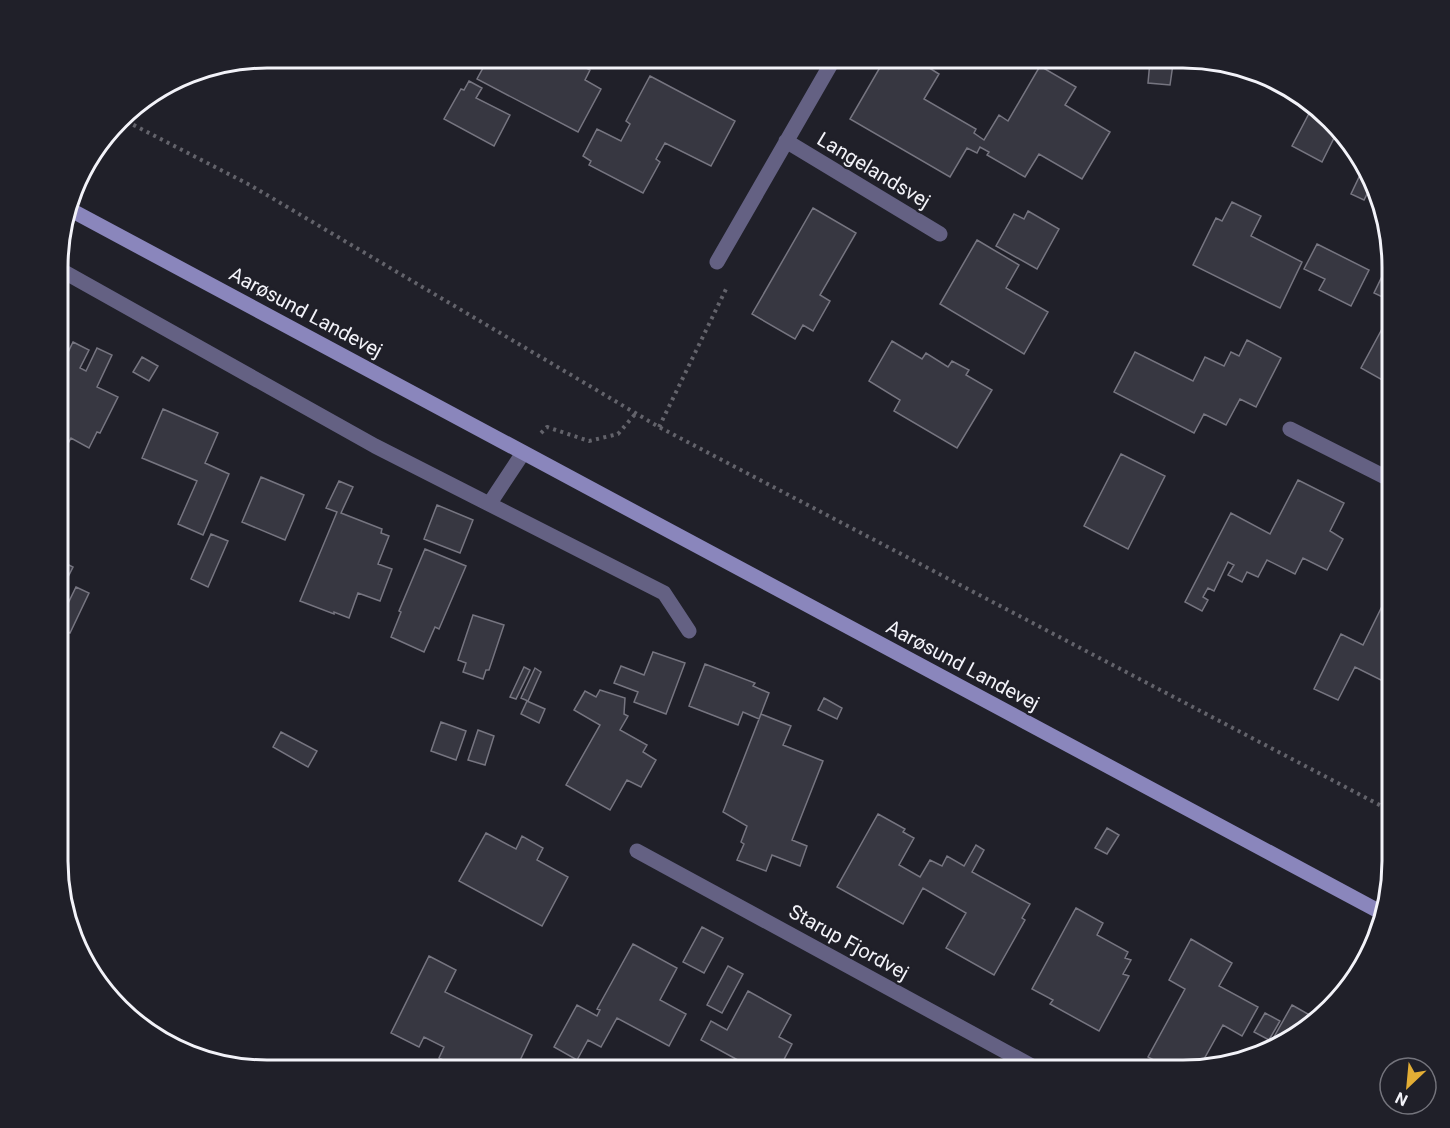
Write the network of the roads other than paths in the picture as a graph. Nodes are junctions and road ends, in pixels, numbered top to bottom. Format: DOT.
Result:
graph roads {
  1 [pos="829,68"];
  2 [pos="786,141"];
  3 [pos="75,212"];
  4 [pos="940,234"];
  5 [pos="717,262"];
  6 [pos="68,274"];
  7 [pos="1290,429"];
  8 [pos="523,453"];
  9 [pos="1382,475"];
  10 [pos="490,503"];
  11 [pos="689,630"];
  12 [pos="637,851"];
  13 [pos="1377,910"];
  14 [pos="1021,1060"];
  1 -- 2 [label="street, Langelandsvej"];
  2 -- 4 [label="street, Langelandsvej"];
  2 -- 5 [label="street, Langelandsvej"];
  3 -- 8 [label="street, Aarøsund Landevej"];
  6 -- 10 [label="street"];
  7 -- 9 [label="street"];
  8 -- 10 [label="street"];
  8 -- 13 [label="street, Aarøsund Landevej"];
  10 -- 11 [label="street"];
  12 -- 14 [label="street, Starup Fjordvej"];
}
